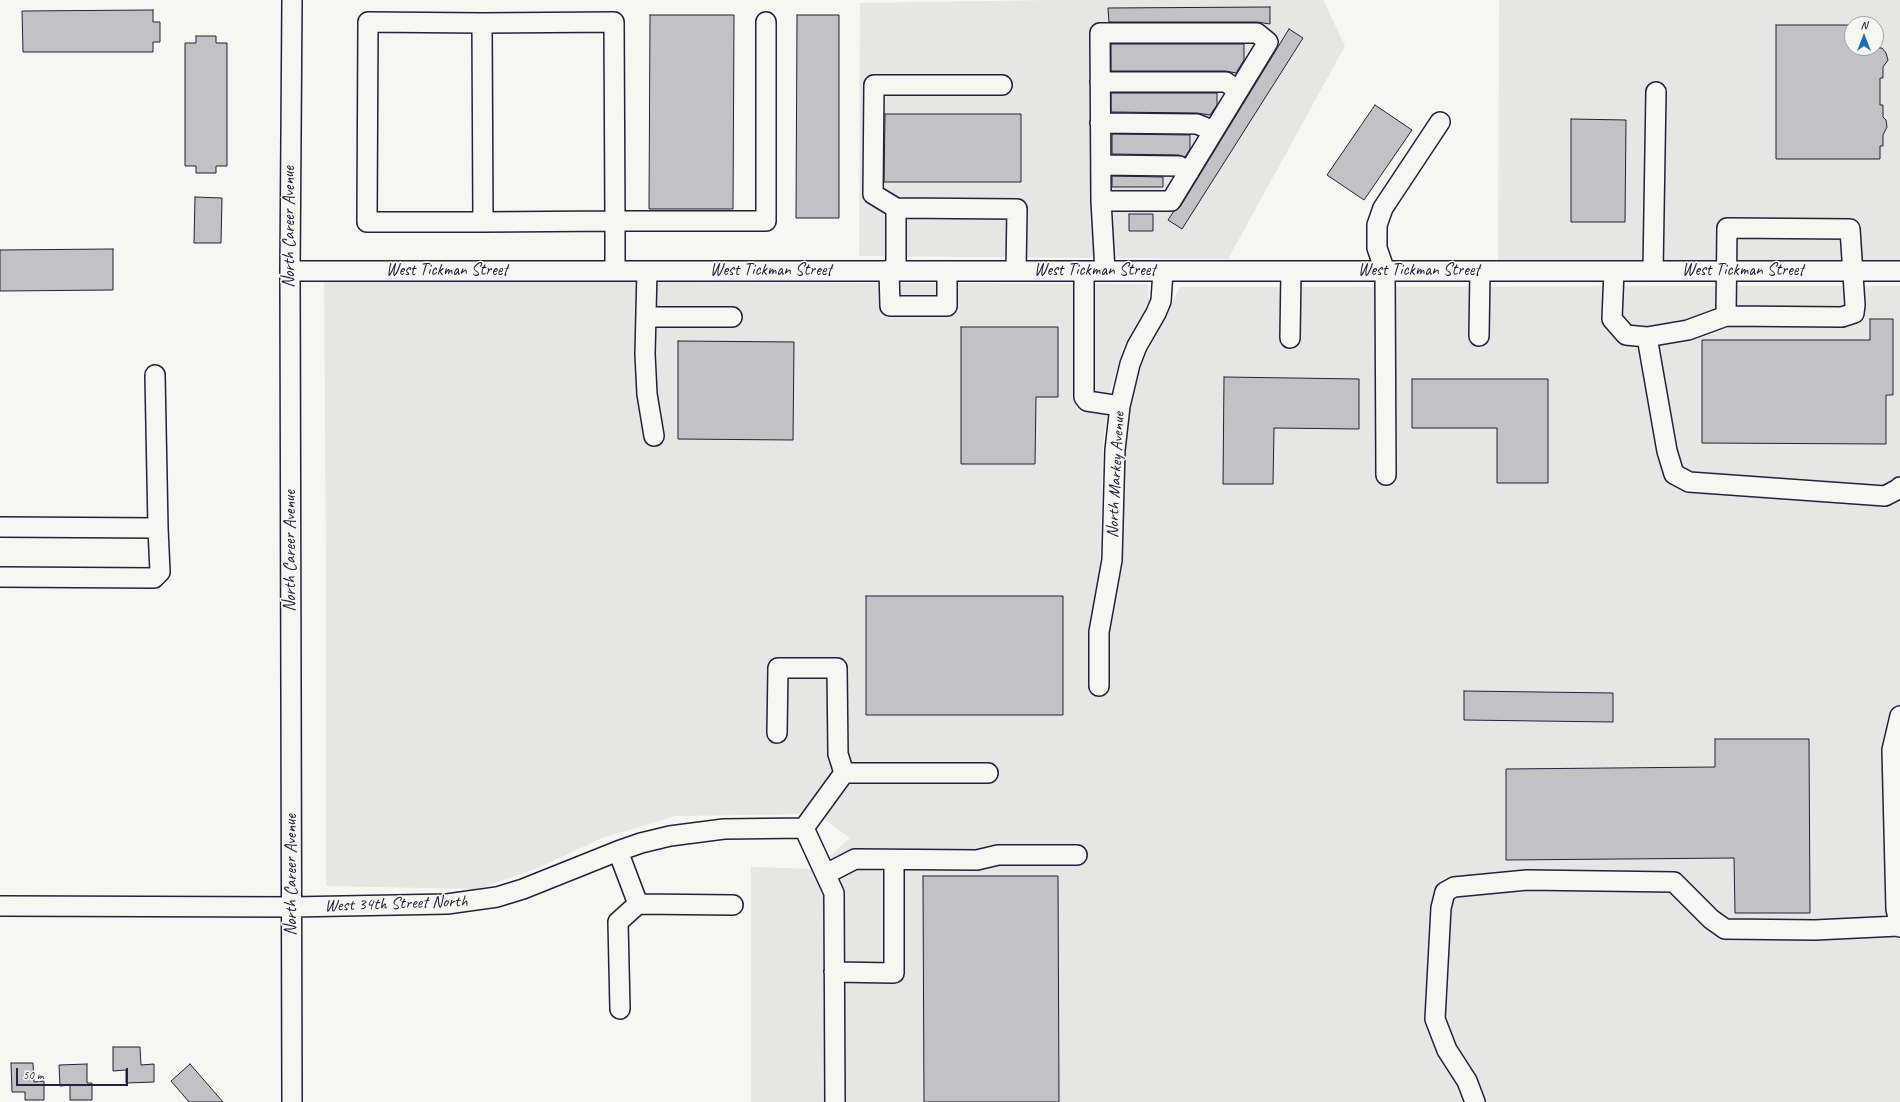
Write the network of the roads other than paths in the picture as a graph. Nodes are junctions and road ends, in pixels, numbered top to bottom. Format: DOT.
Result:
graph roads {
  1 [pos="292,0"];
  2 [pos="766,22"];
  3 [pos="482,23"];
  4 [pos="1100,82"];
  5 [pos="1002,85"];
  6 [pos="1238,91"];
  7 [pos="1656,92"];
  8 [pos="1440,122"];
  9 [pos="1100,123"];
  10 [pos="1214,131"];
  11 [pos="1101,165"];
  12 [pos="1189,172"];
  13 [pos="1101,200"];
  14 [pos="896,208"];
  15 [pos="483,222"];
  16 [pos="615,222"];
  17 [pos="893,270"];
  18 [pos="946,270"];
  19 [pos="1016,270"];
  20 [pos="290,271"];
  21 [pos="614,271"];
  22 [pos="648,271"];
  23 [pos="1084,271"];
  24 [pos="1105,271"];
  25 [pos="1163,271"];
  26 [pos="1291,271"];
  27 [pos="1385,271"];
  28 [pos="1480,271"];
  29 [pos="1614,271"];
  30 [pos="1653,271"];
  31 [pos="1854,271"];
  32 [pos="1726,272"];
  33 [pos="1900,272"];
  34 [pos="1726,316"];
  35 [pos="646,317"];
  36 [pos="732,317"];
  37 [pos="1479,336"];
  38 [pos="1647,337"];
  39 [pos="1290,338"];
  40 [pos="155,375"];
  41 [pos="1120,406"];
  42 [pos="654,436"];
  43 [pos="1386,476"];
  44 [pos="1900,486"];
  45 [pos="0,527"];
  46 [pos="158,528"];
  47 [pos="0,577"];
  48 [pos="1099,686"];
  49 [pos="1900,716"];
  50 [pos="777,733"];
  51 [pos="844,772"];
  52 [pos="988,773"];
  53 [pos="804,828"];
  54 [pos="618,851"];
  55 [pos="1077,855"];
  56 [pos="894,860"];
  57 [pos="826,874"];
  58 [pos="638,904"];
  59 [pos="734,904"];
  60 [pos="0,906"];
  61 [pos="292,907"];
  62 [pos="1899,927"];
  63 [pos="834,972"];
  64 [pos="620,1009"];
  65 [pos="292,1102"];
  66 [pos="835,1102"];
  67 [pos="1475,1102"];
  1 -- 20 [label="street, North Career Avenue"];
  2 -- 16 [label="street"];
  3 -- 15 [label="street"];
  3 -- 15 [label="street"];
  3 -- 16 [label="street"];
  4 -- 6 [label="street"];
  4 -- 6 [label="street"];
  4 -- 9 [label="street"];
  5 -- 14 [label="street"];
  6 -- 10 [label="street"];
  7 -- 30 [label="street"];
  8 -- 27 [label="street"];
  9 -- 10 [label="street"];
  9 -- 11 [label="street"];
  10 -- 12 [label="street"];
  11 -- 12 [label="street"];
  11 -- 13 [label="street"];
  12 -- 13 [label="street"];
  13 -- 24 [label="street"];
  14 -- 17 [label="street"];
  14 -- 19 [label="street"];
  15 -- 16 [label="street"];
  16 -- 21 [label="street"];
  17 -- 18 [label="street, West Tickman Street"];
  17 -- 18 [label="street"];
  17 -- 22 [label="street, West Tickman Street"];
  18 -- 19 [label="street, West Tickman Street"];
  19 -- 23 [label="street, West Tickman Street"];
  20 -- 21 [label="street, West Tickman Street"];
  20 -- 61 [label="street, North Career Avenue"];
  21 -- 22 [label="street, West Tickman Street"];
  22 -- 35 [label="street"];
  23 -- 24 [label="street, West Tickman Street"];
  23 -- 41 [label="street"];
  24 -- 25 [label="street, West Tickman Street"];
  25 -- 26 [label="street, West Tickman Street"];
  25 -- 41 [label="street, North Markey Avenue"];
  26 -- 27 [label="street, West Tickman Street"];
  26 -- 39 [label="street"];
  27 -- 28 [label="street, West Tickman Street"];
  27 -- 43 [label="street"];
  28 -- 29 [label="street, West Tickman Street"];
  28 -- 37 [label="street"];
  29 -- 30 [label="street, West Tickman Street"];
  29 -- 38 [label="street"];
  30 -- 32 [label="street, West Tickman Street"];
  31 -- 32 [label="street, West Tickman Street"];
  31 -- 32 [label="street"];
  31 -- 33 [label="street, West Tickman Street"];
  31 -- 34 [label="street"];
  32 -- 34 [label="street"];
  34 -- 38 [label="street"];
  35 -- 36 [label="street"];
  35 -- 42 [label="street"];
  38 -- 44 [label="street"];
  40 -- 46 [label="street"];
  41 -- 48 [label="street, North Markey Avenue"];
  45 -- 46 [label="street"];
  46 -- 47 [label="street"];
  49 -- 62 [label="street"];
  50 -- 51 [label="street"];
  51 -- 52 [label="street"];
  51 -- 53 [label="street"];
  53 -- 54 [label="street, West 34th Street North"];
  53 -- 57 [label="street"];
  54 -- 58 [label="street"];
  54 -- 61 [label="street, West 34th Street North"];
  55 -- 56 [label="street"];
  56 -- 57 [label="street"];
  56 -- 63 [label="street"];
  57 -- 63 [label="street"];
  58 -- 59 [label="street"];
  58 -- 64 [label="street"];
  60 -- 61 [label="street, West 34th Street North"];
  61 -- 65 [label="street, North Career Avenue"];
  62 -- 67 [label="street"];
  63 -- 66 [label="street"];
}
